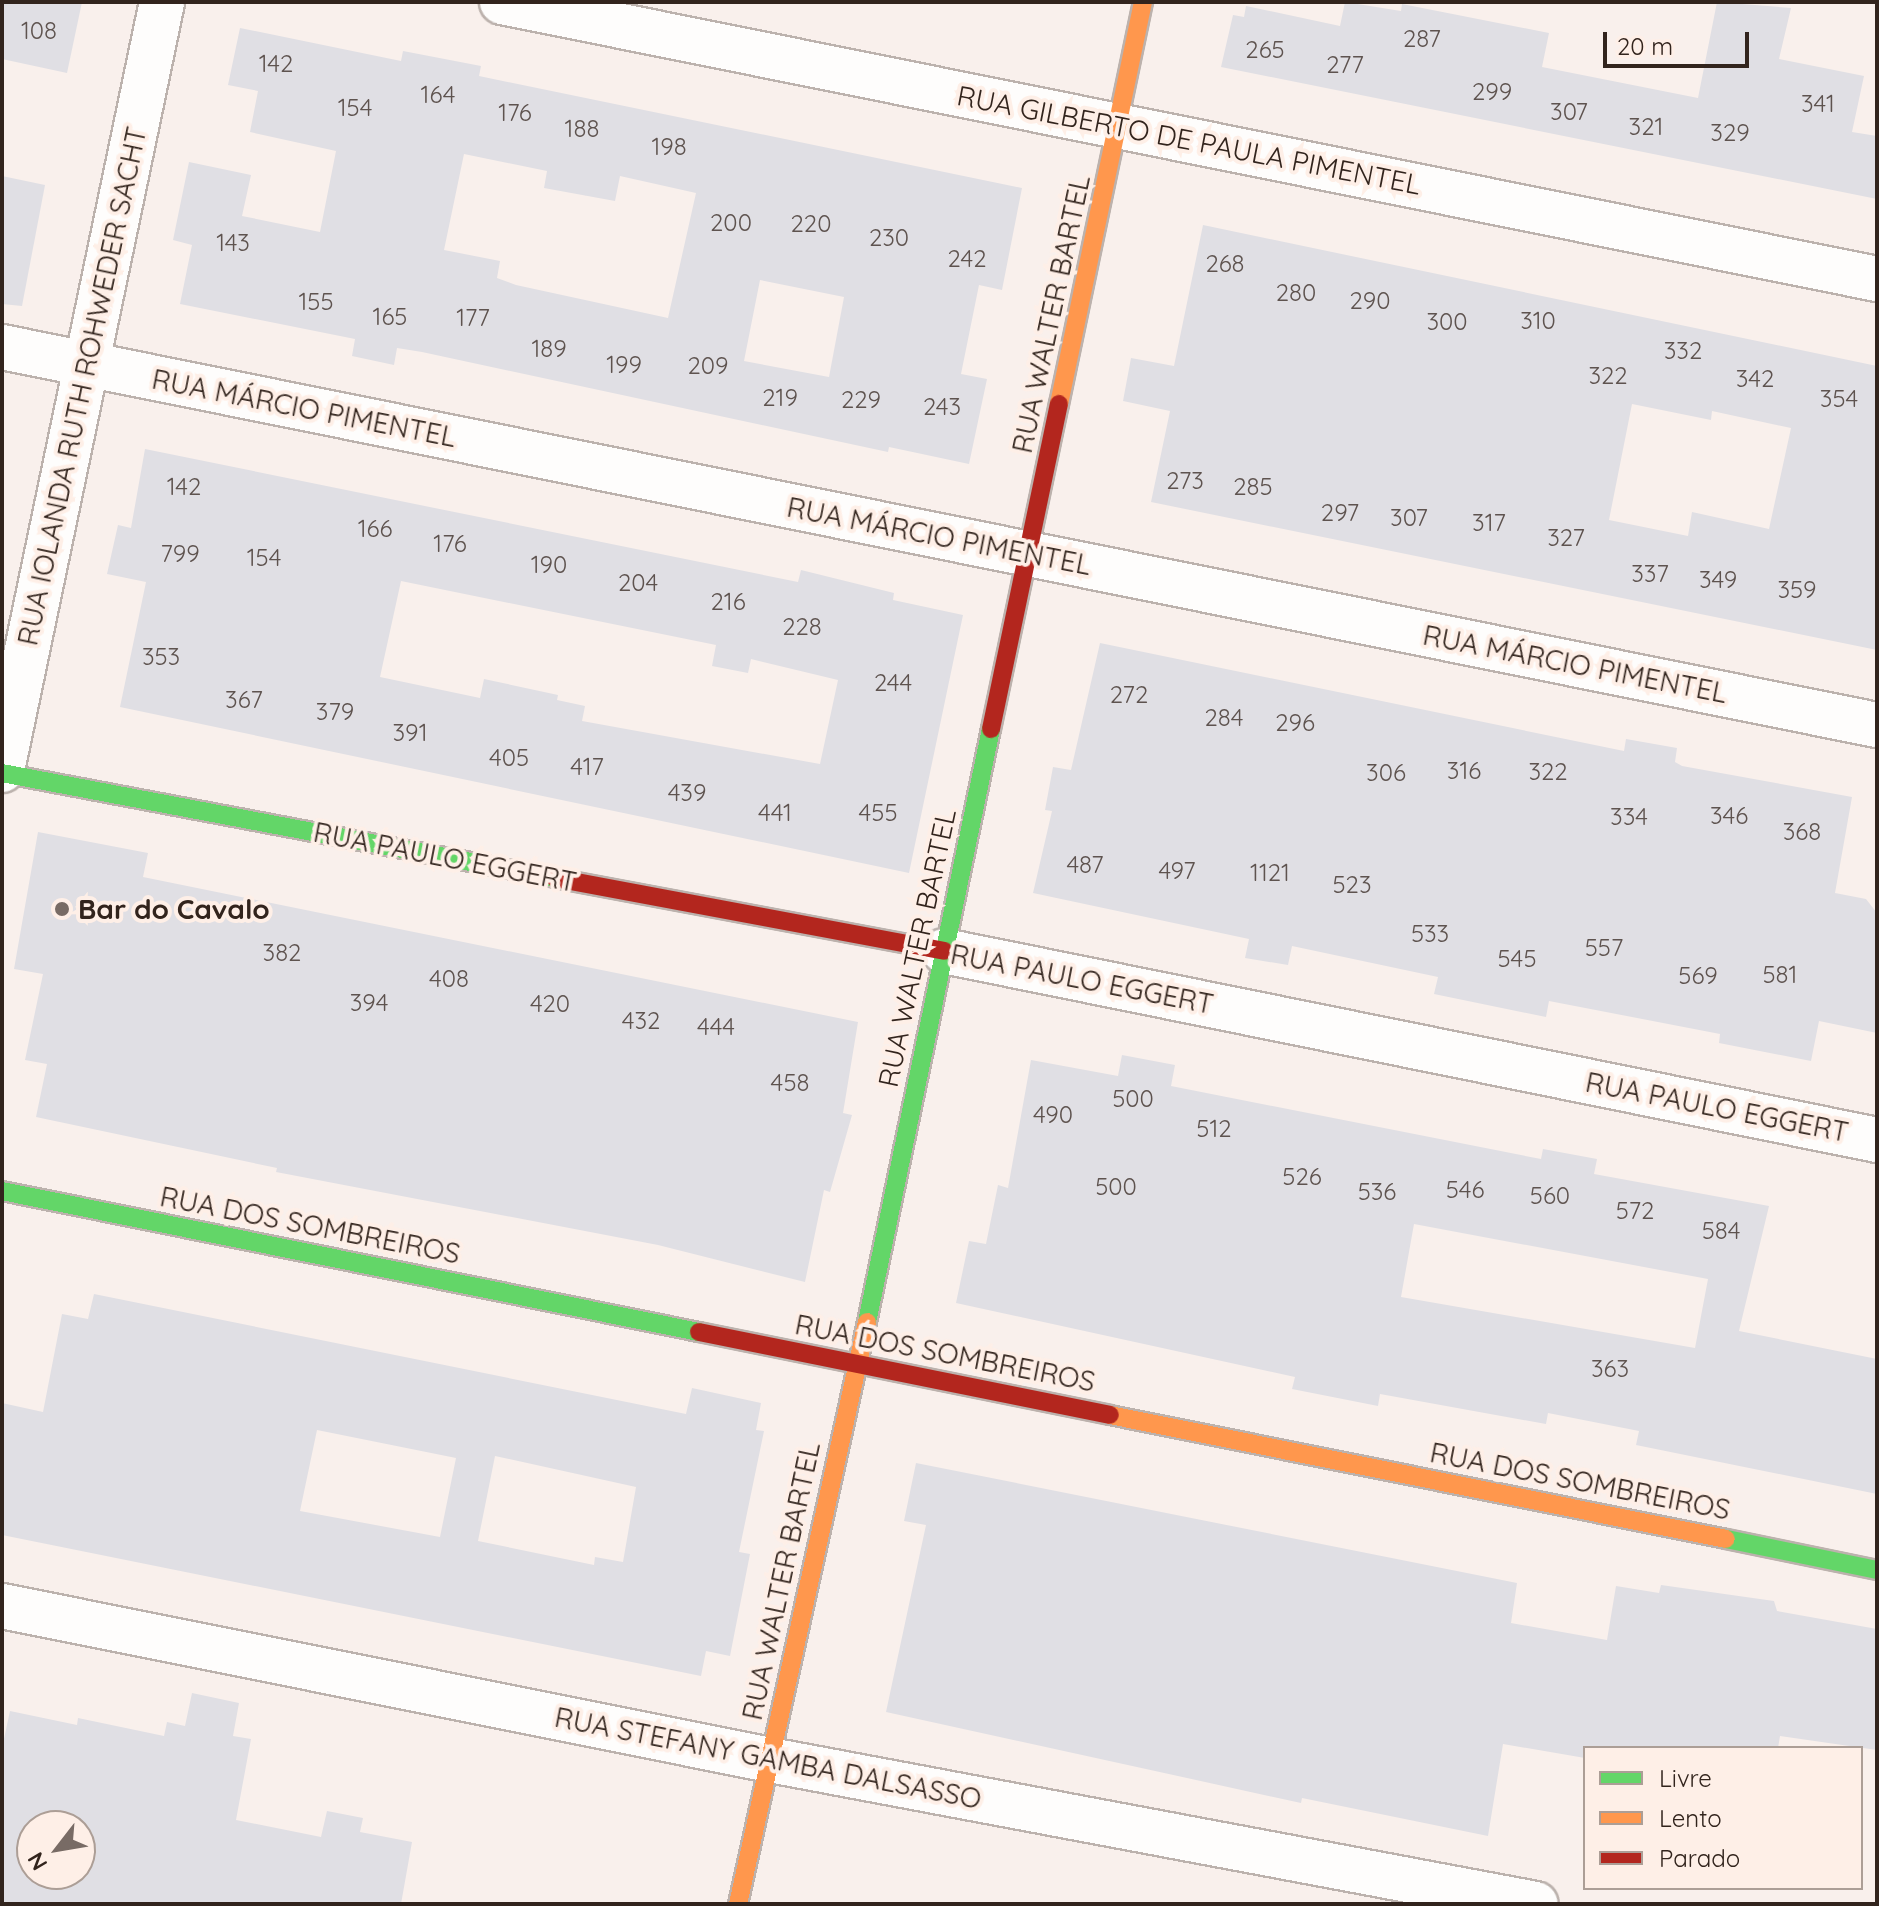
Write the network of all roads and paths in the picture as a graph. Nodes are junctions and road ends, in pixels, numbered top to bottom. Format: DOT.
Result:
graph roads {
  1 [pos="162,2"];
  2 [pos="502,2"];
  3 [pos="1143,2"];
  4 [pos="1119,126"];
  5 [pos="1877,279"];
  6 [pos="2,347"];
  7 [pos="87,364"];
  8 [pos="1030,555"];
  9 [pos="1877,725"];
  10 [pos="2,772"];
  11 [pos="944,951"];
  12 [pos="1877,1140"];
  13 [pos="2,1191"];
  14 [pos="858,1363"];
  15 [pos="1877,1570"];
  16 [pos="2,1606"];
  17 [pos="770,1760"];
  18 [pos="738,1904"];
  19 [pos="1536,1904"];
  1 -- 7 [label="street, RUA IOLANDA RUTH ROHWEDER SACHT"];
  2 -- 4 [label="street, RUA GILBERTO DE PAULA PIMENTEL"];
  3 -- 4 [label="street, RUA WALTER BARTEL"];
  4 -- 5 [label="street, RUA GILBERTO DE PAULA PIMENTEL"];
  4 -- 8 [label="street, RUA WALTER BARTEL"];
  6 -- 7 [label="street, RUA MÁRCIO PIMENTEL"];
  7 -- 8 [label="street, RUA MÁRCIO PIMENTEL"];
  7 -- 10 [label="street, RUA IOLANDA RUTH ROHWEDER SACHT"];
  8 -- 9 [label="street, RUA MÁRCIO PIMENTEL"];
  8 -- 11 [label="street, RUA WALTER BARTEL"];
  10 -- 11 [label="street, RUA PAULO EGGERT"];
  11 -- 12 [label="street, RUA PAULO EGGERT"];
  11 -- 14 [label="street, RUA WALTER BARTEL"];
  13 -- 14 [label="street, RUA DOS SOMBREIROS"];
  14 -- 15 [label="street, RUA DOS SOMBREIROS"];
  14 -- 17 [label="street, RUA WALTER BARTEL"];
  16 -- 17 [label="street, RUA STEFANY GAMBA DALSASSO"];
  17 -- 18 [label="street, RUA WALTER BARTEL"];
  17 -- 19 [label="street, RUA STEFANY GAMBA DALSASSO"];
}
